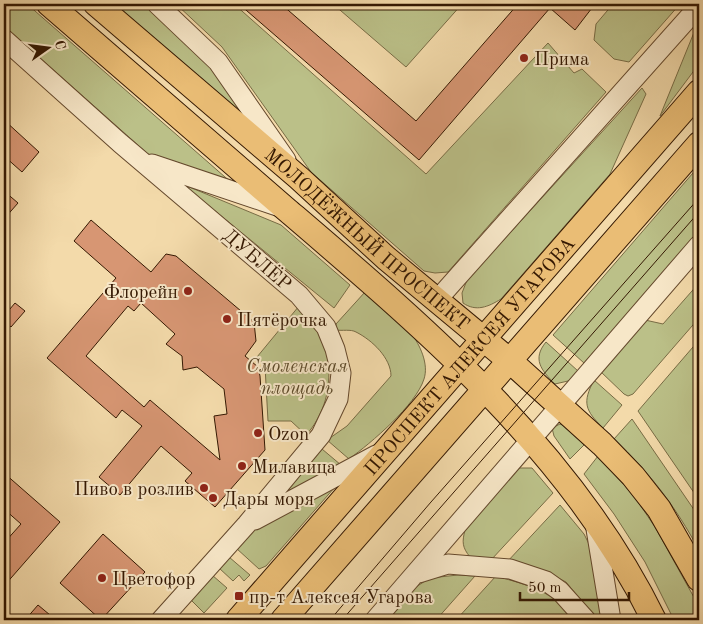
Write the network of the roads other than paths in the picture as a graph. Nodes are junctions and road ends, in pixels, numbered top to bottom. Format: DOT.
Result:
graph roads {
  1 [pos="49,4"];
  2 [pos="96,4"];
  3 [pos="157,4"];
  4 [pos="699,6"];
  5 [pos="4,39"];
  6 [pos="699,92"];
  7 [pos="699,144"];
  8 [pos="144,162"];
  9 [pos="298,178"];
  10 [pos="286,209"];
  11 [pos="699,245"];
  12 [pos="437,300"];
  13 [pos="415,322"];
  14 [pos="483,340"];
  15 [pos="510,361"];
  16 [pos="460,366"];
  17 [pos="484,390"];
  18 [pos="560,407"];
  19 [pos="531,438"];
  20 [pos="392,445"];
  21 [pos="594,517"];
  22 [pos="247,524"];
  23 [pos="416,574"];
  24 [pos="699,578"];
  25 [pos="161,620"];
  26 [pos="238,620"];
  27 [pos="283,620"];
  28 [pos="375,620"];
  29 [pos="586,620"];
  30 [pos="611,620"];
  31 [pos="654,620"];
  1 -- 10 [label="main road, МОЛОДЁЖНЫЙ ПРОСПЕКТ"];
  2 -- 9 [label="main road, МОЛОДЁЖНЫЙ ПРОСПЕКТ"];
  3 -- 9 [label="street"];
  4 -- 12 [label="street"];
  5 -- 8 [label="street, ДУБЛЁР"];
  6 -- 14 [label="main road, ПРОСПЕКТ АЛЕКСЕЯ УГАРОВА"];
  7 -- 15 [label="main road, ПРОСПЕКТ АЛЕКСЕЯ УГАРОВА"];
  8 -- 10 [label="street, МОЛОДЁЖНЫЙ ПРОСПЕКТ"];
  8 -- 22 [label="street, ДУБЛЁР"];
  9 -- 12 [label="main road, МОЛОДЁЖНЫЙ ПРОСПЕКТ"];
  10 -- 13 [label="main road, МОЛОДЁЖНЫЙ ПРОСПЕКТ"];
  11 -- 18 [label="street"];
  12 -- 13 [label="main road"];
  12 -- 14 [label="main road, МОЛОДЁЖНЫЙ ПРОСПЕКТ"];
  13 -- 16 [label="main road, МОЛОДЁЖНЫЙ ПРОСПЕКТ"];
  14 -- 15 [label="main road, МОЛОДЁЖНЫЙ ПРОСПЕКТ"];
  14 -- 16 [label="main road, ПРОСПЕКТ АЛЕКСЕЯ УГАРОВА"];
  15 -- 17 [label="main road, ПРОСПЕКТ АЛЕКСЕЯ УГАРОВА"];
  15 -- 18 [label="main road, МОЛОДЁЖНЫЙ ПРОСПЕКТ"];
  16 -- 17 [label="main road, МОЛОДЁЖНЫЙ ПРОСПЕКТ"];
  16 -- 20 [label="main road, ПРОСПЕКТ АЛЕКСЕЯ УГАРОВА"];
  17 -- 19 [label="main road, МОЛОДЁЖНЫЙ ПРОСПЕКТ"];
  17 -- 27 [label="main road, ПРОСПЕКТ АЛЕКСЕЯ УГАРОВА"];
  18 -- 19 [label="street"];
  18 -- 24 [label="main road, МОЛОДЁЖНЫЙ ПРОСПЕКТ"];
  19 -- 21 [label="main road, МОЛОДЁЖНЫЙ ПРОСПЕКТ"];
  19 -- 23 [label="street"];
  20 -- 22 [label="street"];
  20 -- 26 [label="main road, ПРОСПЕКТ АЛЕКСЕЯ УГАРОВА"];
  21 -- 30 [label="street, МОЛОДЁЖНЫЙ ПРОСПЕКТ"];
  21 -- 31 [label="main road, МОЛОДЁЖНЫЙ ПРОСПЕКТ"];
  22 -- 25 [label="street, ДУБЛЁР"];
  23 -- 28 [label="street"];
  23 -- 29 [label="street"];
}
